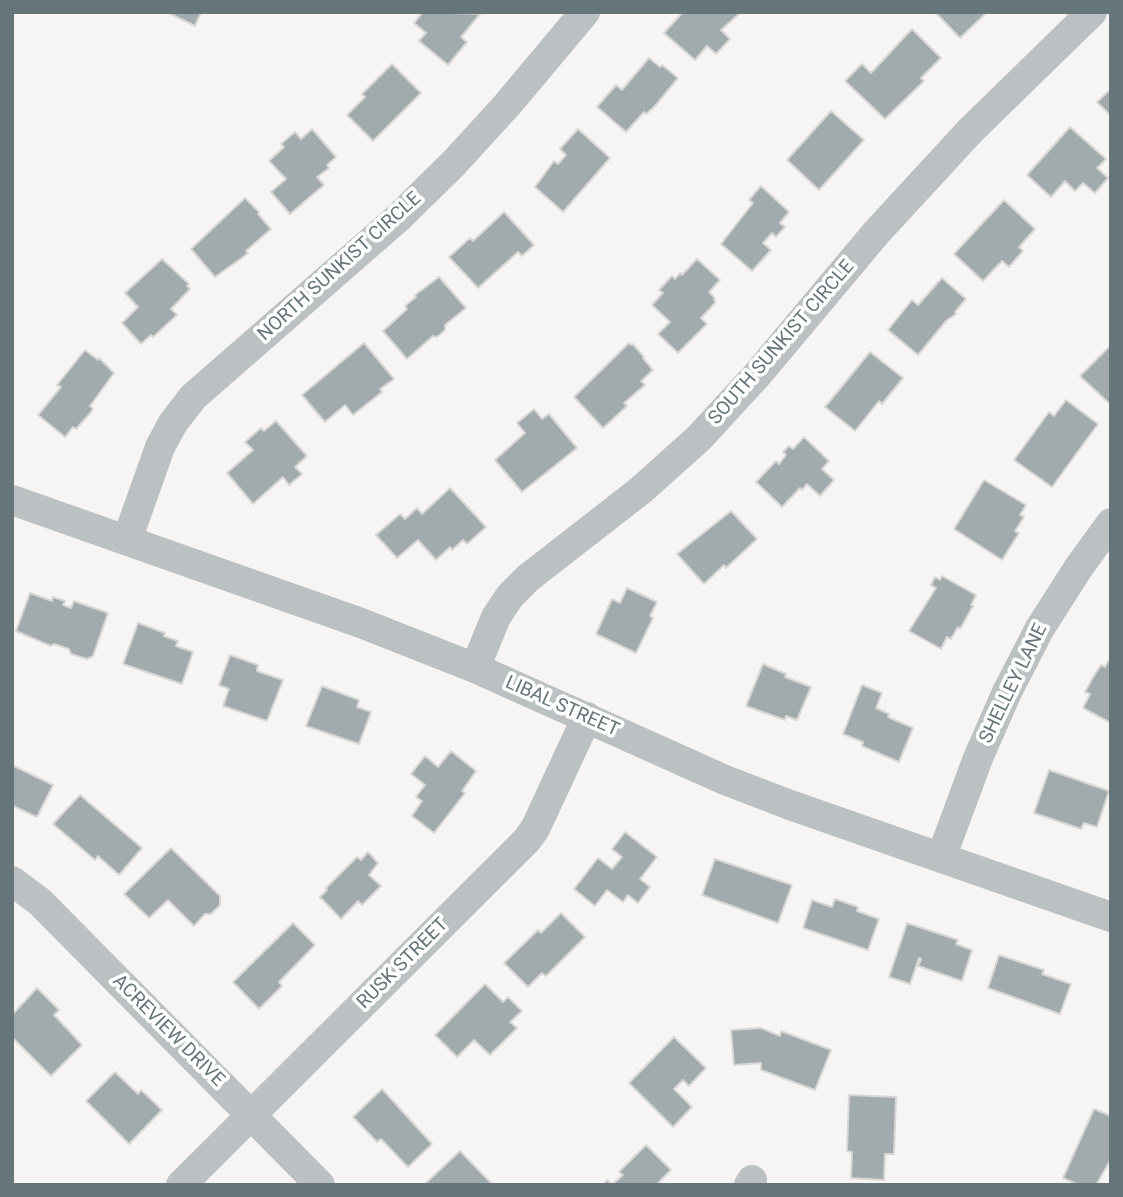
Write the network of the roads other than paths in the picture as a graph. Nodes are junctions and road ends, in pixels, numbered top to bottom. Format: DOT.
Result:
graph roads {
  1 [pos="585,12"];
  2 [pos="1092,12"];
  3 [pos="12,500"];
  4 [pos="1111,523"];
  5 [pos="127,540"];
  6 [pos="475,668"];
  7 [pos="587,717"];
  8 [pos="942,858"];
  9 [pos="12,881"];
  10 [pos="1111,917"];
  11 [pos="252,1115"];
  12 [pos="181,1185"];
  13 [pos="320,1185"];
  1 -- 5 [label="street, NORTH SUNKIST CIRCLE"];
  2 -- 6 [label="street, SOUTH SUNKIST CIRCLE"];
  3 -- 5 [label="street, LIBAL STREET"];
  4 -- 8 [label="street, SHELLEY LANE"];
  5 -- 6 [label="street, LIBAL STREET"];
  6 -- 7 [label="street, LIBAL STREET"];
  7 -- 8 [label="street, LIBAL STREET"];
  7 -- 11 [label="street, RUSK STREET"];
  8 -- 10 [label="street, LIBAL STREET"];
  9 -- 11 [label="street, ACREVIEW DRIVE"];
  11 -- 12 [label="street, RUSK STREET"];
  11 -- 13 [label="street, ACREVIEW DRIVE"];
}
